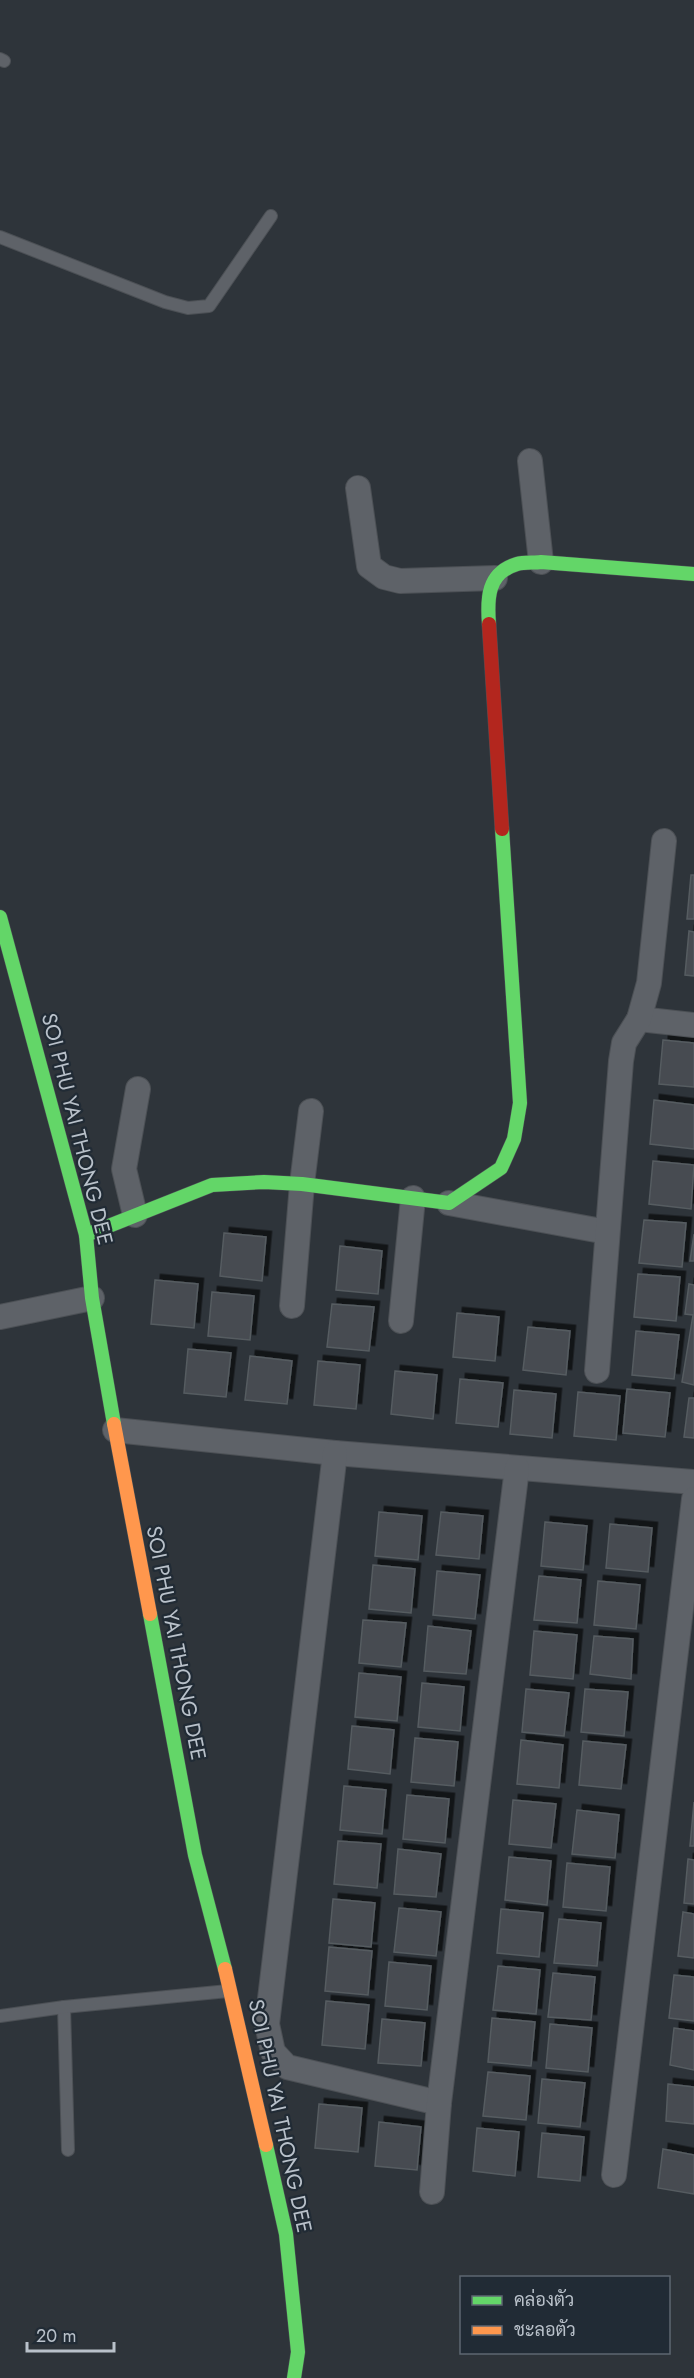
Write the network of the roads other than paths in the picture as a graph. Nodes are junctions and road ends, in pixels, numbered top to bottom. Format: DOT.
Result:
graph roads {
  1 [pos="271,216"];
  2 [pos="0,237"];
  3 [pos="530,460"];
  4 [pos="358,488"];
  5 [pos="541,562"];
  6 [pos="694,574"];
  7 [pos="495,578"];
  8 [pos="664,842"];
  9 [pos="0,917"];
  10 [pos="639,1020"];
  11 [pos="694,1026"];
  12 [pos="138,1089"];
  13 [pos="311,1111"];
  14 [pos="302,1184"];
  15 [pos="413,1198"];
  16 [pos="449,1203"];
  17 [pos="135,1215"];
  18 [pos="607,1232"];
  19 [pos="86,1235"];
  20 [pos="92,1299"];
  21 [pos="292,1306"];
  22 [pos="0,1317"];
  23 [pos="401,1322"];
  24 [pos="597,1371"];
  25 [pos="115,1430"];
  26 [pos="335,1453"];
  27 [pos="517,1468"];
  28 [pos="694,1482"];
  29 [pos="694,1499"];
  30 [pos="231,1991"];
  31 [pos="63,2007"];
  32 [pos="0,2016"];
  33 [pos="439,2103"];
  34 [pos="68,2150"];
  35 [pos="614,2175"];
  36 [pos="432,2192"];
  37 [pos="294,2378"];
  1 -- 2 [label="lane"];
  3 -- 5 [label="street"];
  4 -- 7 [label="street"];
  5 -- 6 [label="street"];
  5 -- 7 [label="street"];
  7 -- 16 [label="street"];
  8 -- 10 [label="street"];
  9 -- 19 [label="street, SOI PHU YAI THONG DEE"];
  10 -- 11 [label="street"];
  10 -- 18 [label="street"];
  12 -- 17 [label="street"];
  13 -- 14 [label="street"];
  14 -- 15 [label="street"];
  14 -- 17 [label="street"];
  14 -- 21 [label="street"];
  15 -- 16 [label="street"];
  15 -- 23 [label="street"];
  16 -- 18 [label="street"];
  17 -- 19 [label="street"];
  18 -- 24 [label="street"];
  19 -- 20 [label="street, SOI PHU YAI THONG DEE"];
  20 -- 22 [label="street"];
  20 -- 25 [label="street, SOI PHU YAI THONG DEE"];
  25 -- 26 [label="street"];
  25 -- 30 [label="street, SOI PHU YAI THONG DEE"];
  26 -- 27 [label="street"];
  26 -- 33 [label="street"];
  27 -- 28 [label="street"];
  27 -- 33 [label="street"];
  29 -- 35 [label="street"];
  30 -- 31 [label="lane"];
  30 -- 37 [label="street, SOI PHU YAI THONG DEE"];
  31 -- 32 [label="lane"];
  31 -- 34 [label="lane"];
  33 -- 36 [label="street"];
}
